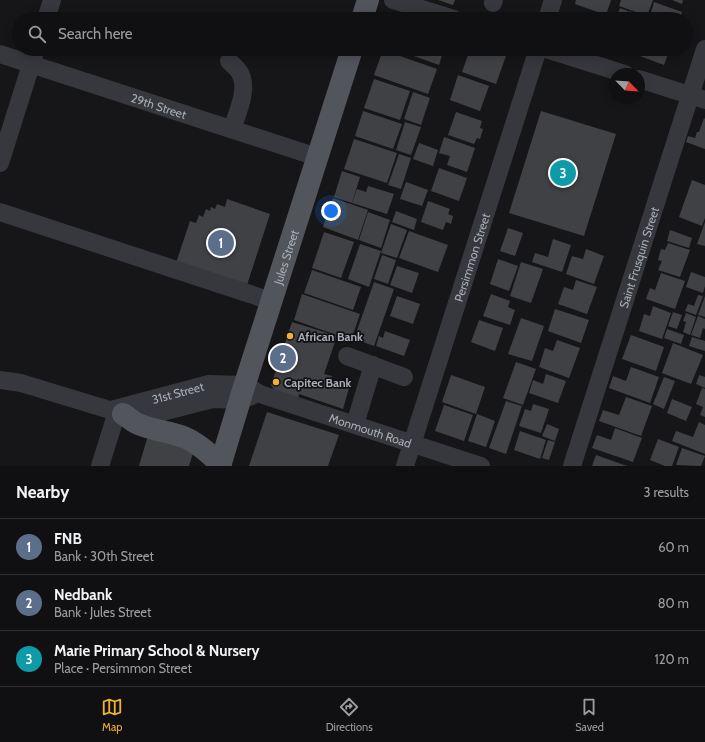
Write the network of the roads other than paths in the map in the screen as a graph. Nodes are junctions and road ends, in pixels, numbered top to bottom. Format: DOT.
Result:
graph roads {
  1 [pos="52,0"];
  2 [pos="368,0"];
  3 [pos="393,0"];
  4 [pos="553,0"];
  5 [pos="48,12"];
  6 [pos="364,12"];
  7 [pos="432,12"];
  8 [pos="549,12"];
  9 [pos="705,49"];
  10 [pos="0,54"];
  11 [pos="12,55"];
  12 [pos="34,56"];
  13 [pos="350,56"];
  14 [pos="536,56"];
  15 [pos="568,56"];
  16 [pos="229,61"];
  17 [pos="609,69"];
  18 [pos="645,81"];
  19 [pos="698,97"];
  20 [pos="232,129"];
  21 [pos="317,157"];
  22 [pos="0,163"];
  23 [pos="0,212"];
  24 [pos="271,301"];
  25 [pos="347,356"];
  26 [pos="373,365"];
  27 [pos="404,377"];
  28 [pos="0,380"];
  29 [pos="248,393"];
  30 [pos="117,412"];
  31 [pos="355,424"];
  32 [pos="412,444"];
  33 [pos="221,465"];
  34 [pos="100,466"];
  35 [pos="405,466"];
  36 [pos="481,466"];
  37 [pos="572,466"];
  1 -- 5 [label="street"];
  2 -- 6 [label="main road"];
  3 -- 7 [label="street"];
  4 -- 8 [label="street"];
  9 -- 19 [label="street, Saint Frusquin Street"];
  10 -- 11 [label="street, 29th Street"];
  12 -- 20 [label="street, 29th Street"];
  12 -- 22 [label="street"];
  13 -- 21 [label="main road, Jules Street"];
  14 -- 32 [label="street, Persimmon Street"];
  15 -- 17 [label="street"];
  16 -- 20 [label="street"];
  18 -- 19 [label="street"];
  19 -- 37 [label="street, Saint Frusquin Street"];
  20 -- 21 [label="street, 29th Street"];
  21 -- 24 [label="main road, Jules Street"];
  23 -- 24 [label="street"];
  24 -- 29 [label="main road, Jules Street"];
  25 -- 26 [label="street"];
  26 -- 27 [label="street"];
  26 -- 31 [label="street"];
  28 -- 30 [label="street, 31st Street"];
  29 -- 30 [label="street, 31st Street"];
  29 -- 31 [label="street, Monmouth Road"];
  29 -- 33 [label="main road, Jules Street"];
  30 -- 33 [label="main road"];
  30 -- 34 [label="street"];
  31 -- 32 [label="street, Monmouth Road"];
  32 -- 35 [label="street, Persimmon Street"];
  32 -- 36 [label="street, Monmouth Road"];
}
